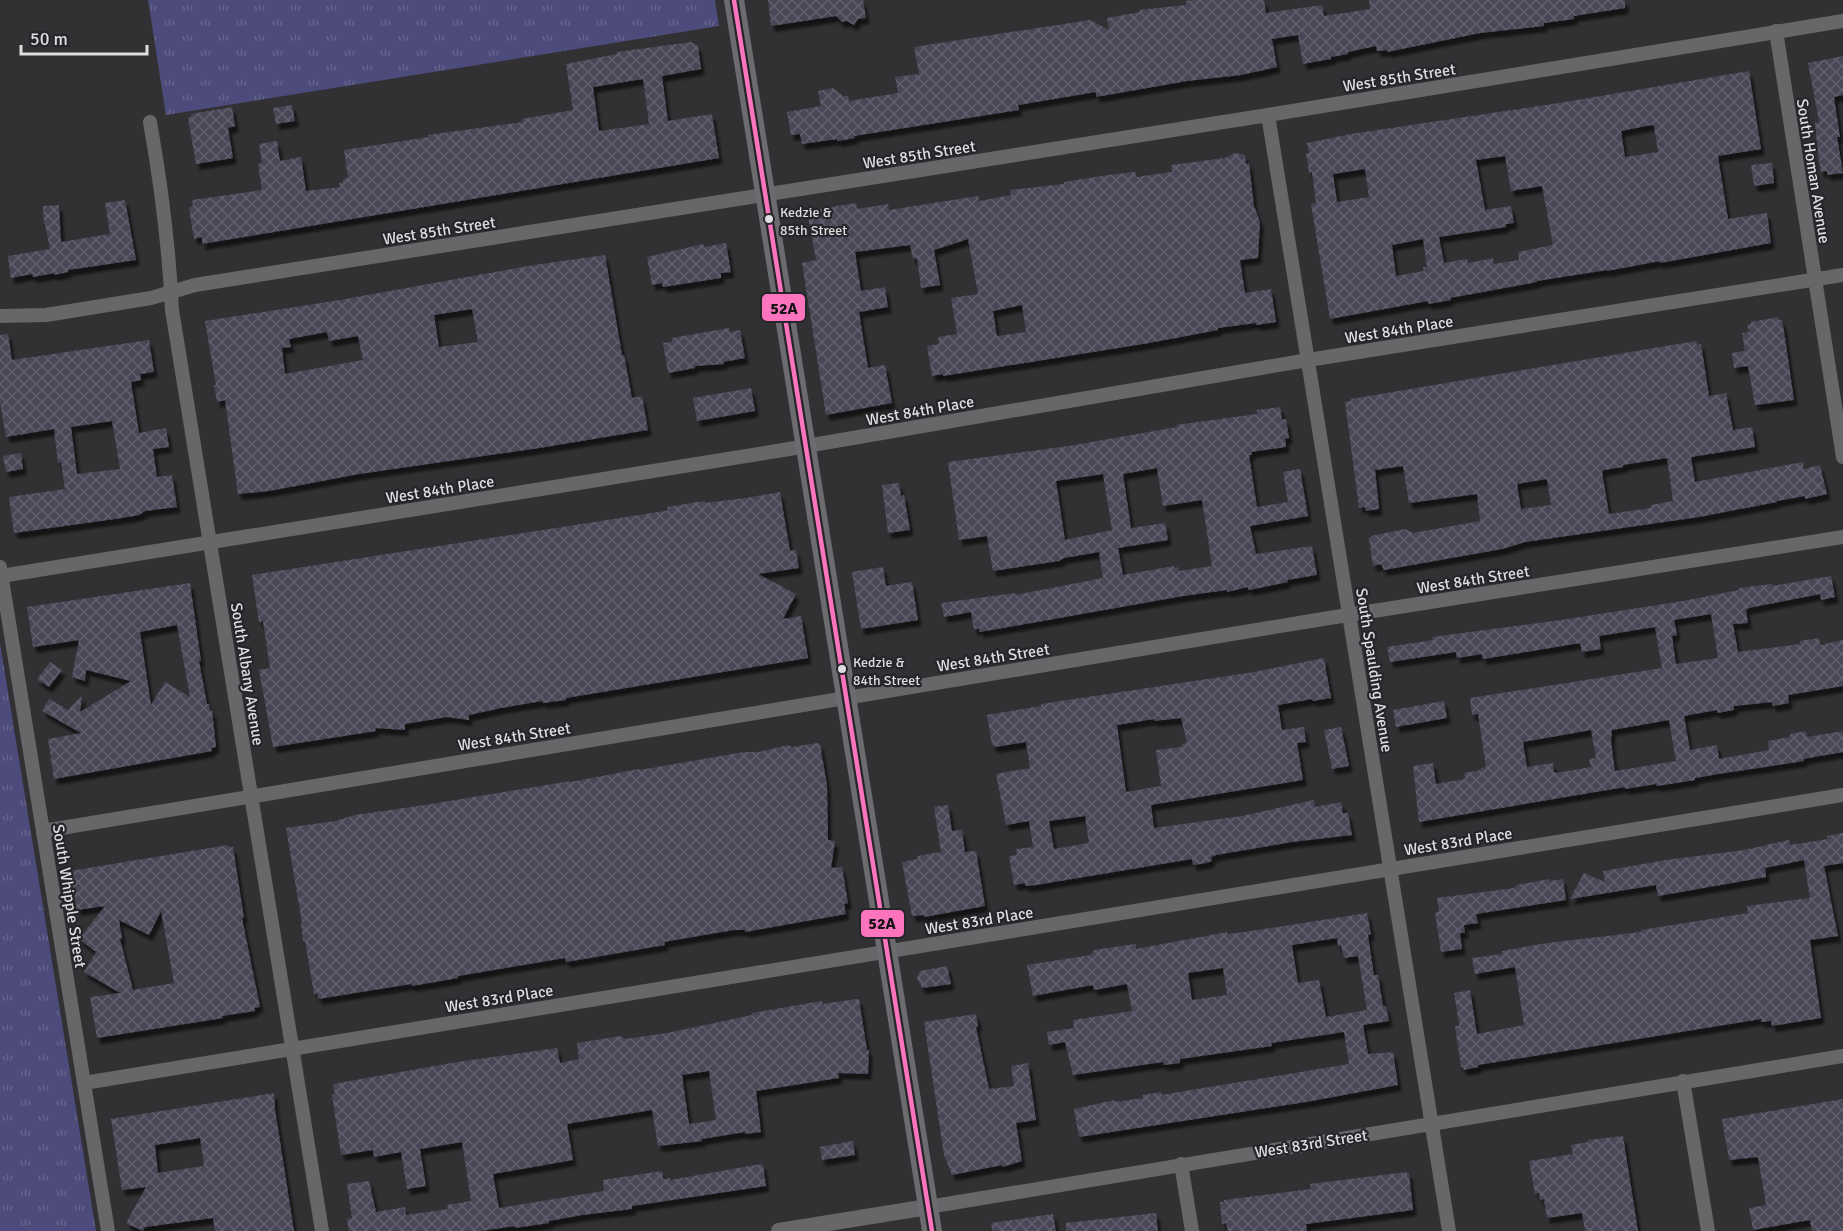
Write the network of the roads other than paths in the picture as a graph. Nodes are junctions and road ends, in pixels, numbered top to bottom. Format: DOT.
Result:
graph roads {
  1 [pos="734,0"];
  2 [pos="1843,21"];
  3 [pos="1776,31"];
  4 [pos="1268,115"];
  5 [pos="150,122"];
  6 [pos="765,195"];
  7 [pos="1843,275"];
  8 [pos="1815,280"];
  9 [pos="171,292"];
  10 [pos="0,316"];
  11 [pos="1308,360"];
  12 [pos="805,446"];
  13 [pos="1843,457"];
  14 [pos="1843,537"];
  15 [pos="210,543"];
  16 [pos="1,571"];
  17 [pos="1349,615"];
  18 [pos="846,698"];
  19 [pos="1843,795"];
  20 [pos="251,796"];
  21 [pos="43,831"];
  22 [pos="1390,869"];
  23 [pos="886,951"];
  24 [pos="292,1049"];
  25 [pos="1843,1056"];
  26 [pos="1683,1081"];
  27 [pos="84,1083"];
  28 [pos="1431,1124"];
  29 [pos="1181,1164"];
  30 [pos="928,1207"];
  31 [pos="108,1231"];
  32 [pos="322,1231"];
  33 [pos="779,1231"];
  34 [pos="932,1231"];
  35 [pos="1192,1231"];
  36 [pos="1449,1231"];
  37 [pos="1708,1231"];
  1 -- 6 [label="main road"];
  2 -- 3 [label="street, West 85th Street"];
  3 -- 4 [label="street, West 85th Street"];
  3 -- 8 [label="street, South Homan Avenue"];
  4 -- 6 [label="street, West 85th Street"];
  4 -- 11 [label="street, South Spaulding Avenue"];
  5 -- 9 [label="street, South Albany Avenue"];
  6 -- 9 [label="street, West 85th Street"];
  6 -- 12 [label="main road"];
  7 -- 8 [label="street, West 84th Place"];
  8 -- 11 [label="street, West 84th Place"];
  8 -- 13 [label="street, South Homan Avenue"];
  9 -- 10 [label="street, West 85th Street"];
  9 -- 15 [label="street, South Albany Avenue"];
  11 -- 12 [label="street, West 84th Place"];
  11 -- 17 [label="street, South Spaulding Avenue"];
  12 -- 15 [label="street, West 84th Place"];
  12 -- 18 [label="main road"];
  14 -- 17 [label="street, West 84th Street"];
  15 -- 16 [label="street, West 84th Place"];
  15 -- 20 [label="street, South Albany Avenue"];
  16 -- 21 [label="street, South Whipple Street"];
  17 -- 18 [label="street, West 84th Street"];
  17 -- 22 [label="street, South Spaulding Avenue"];
  18 -- 20 [label="street, West 84th Street"];
  18 -- 23 [label="main road"];
  19 -- 22 [label="street, West 83rd Place"];
  20 -- 21 [label="street, West 84th Street"];
  20 -- 24 [label="street, South Albany Avenue"];
  21 -- 27 [label="street, South Whipple Street"];
  22 -- 23 [label="street, West 83rd Place"];
  22 -- 28 [label="street, South Spaulding Avenue"];
  23 -- 24 [label="street, West 83rd Place"];
  23 -- 30 [label="main road"];
  24 -- 27 [label="street, West 83rd Place"];
  24 -- 32 [label="street, South Albany Avenue"];
  25 -- 26 [label="street, West 83rd Street"];
  26 -- 28 [label="street, West 83rd Street"];
  26 -- 37 [label="street"];
  27 -- 31 [label="street, South Whipple Street"];
  28 -- 29 [label="street, West 83rd Street"];
  28 -- 36 [label="street, South Spaulding Avenue"];
  29 -- 30 [label="street, West 83rd Street"];
  29 -- 35 [label="street"];
  30 -- 33 [label="street, West 83rd Street"];
  30 -- 34 [label="main road"];
}
